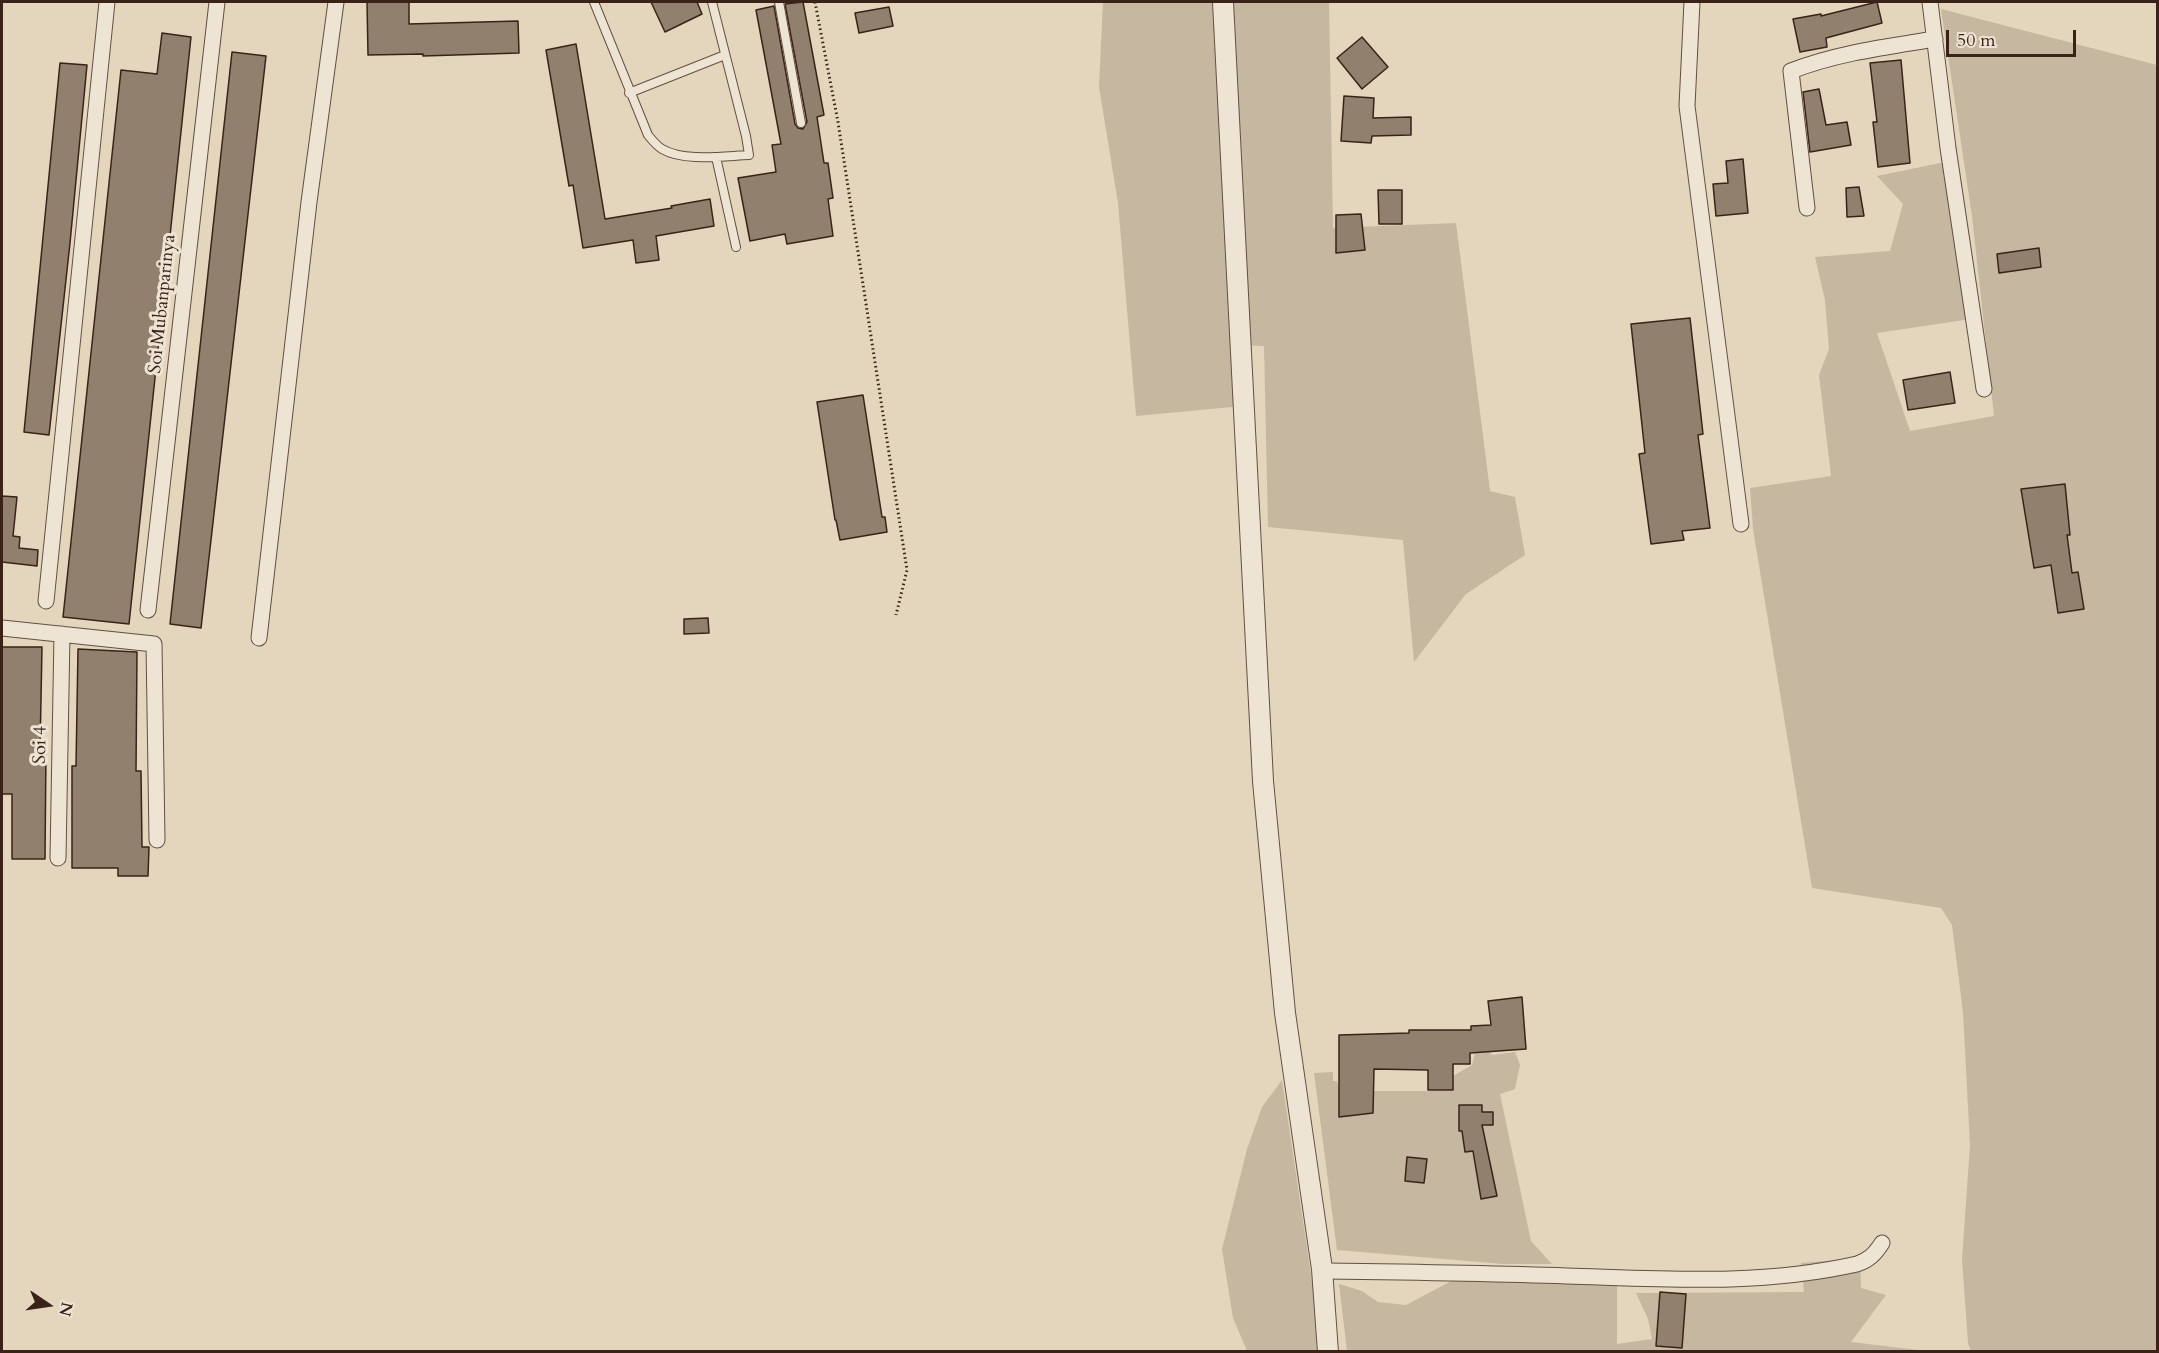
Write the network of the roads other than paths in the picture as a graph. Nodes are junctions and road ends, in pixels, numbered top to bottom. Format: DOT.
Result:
graph roads {
  1 [pos="107,2"];
  2 [pos="217,2"];
  3 [pos="336,2"];
  4 [pos="594,2"];
  5 [pos="712,2"];
  6 [pos="779,2"];
  7 [pos="1223,2"];
  8 [pos="1692,2"];
  9 [pos="1930,2"];
  10 [pos="1935,39"];
  11 [pos="725,55"];
  12 [pos="629,93"];
  13 [pos="801,123"];
  14 [pos="716,157"];
  15 [pos="1807,207"];
  16 [pos="736,248"];
  17 [pos="1984,389"];
  18 [pos="1741,524"];
  19 [pos="46,601"];
  20 [pos="148,610"];
  21 [pos="2,628"];
  22 [pos="62,634"];
  23 [pos="259,638"];
  24 [pos="157,840"];
  25 [pos="58,858"];
  26 [pos="1882,1243"];
  27 [pos="1322,1271"];
  28 [pos="1328,1352"];
  1 -- 19 [label="street"];
  2 -- 20 [label="street, Soi Mubanparinya"];
  3 -- 23 [label="street"];
  4 -- 12 [label="lane"];
  5 -- 11 [label="lane"];
  6 -- 13 [label="lane"];
  7 -- 27 [label="street"];
  8 -- 18 [label="street"];
  9 -- 10 [label="street"];
  10 -- 15 [label="street"];
  10 -- 17 [label="street"];
  11 -- 12 [label="lane"];
  11 -- 14 [label="lane"];
  12 -- 14 [label="lane"];
  14 -- 16 [label="lane"];
  21 -- 22 [label="street"];
  22 -- 24 [label="street"];
  22 -- 25 [label="street, Soi 4"];
  26 -- 27 [label="street"];
  27 -- 28 [label="street"];
}
